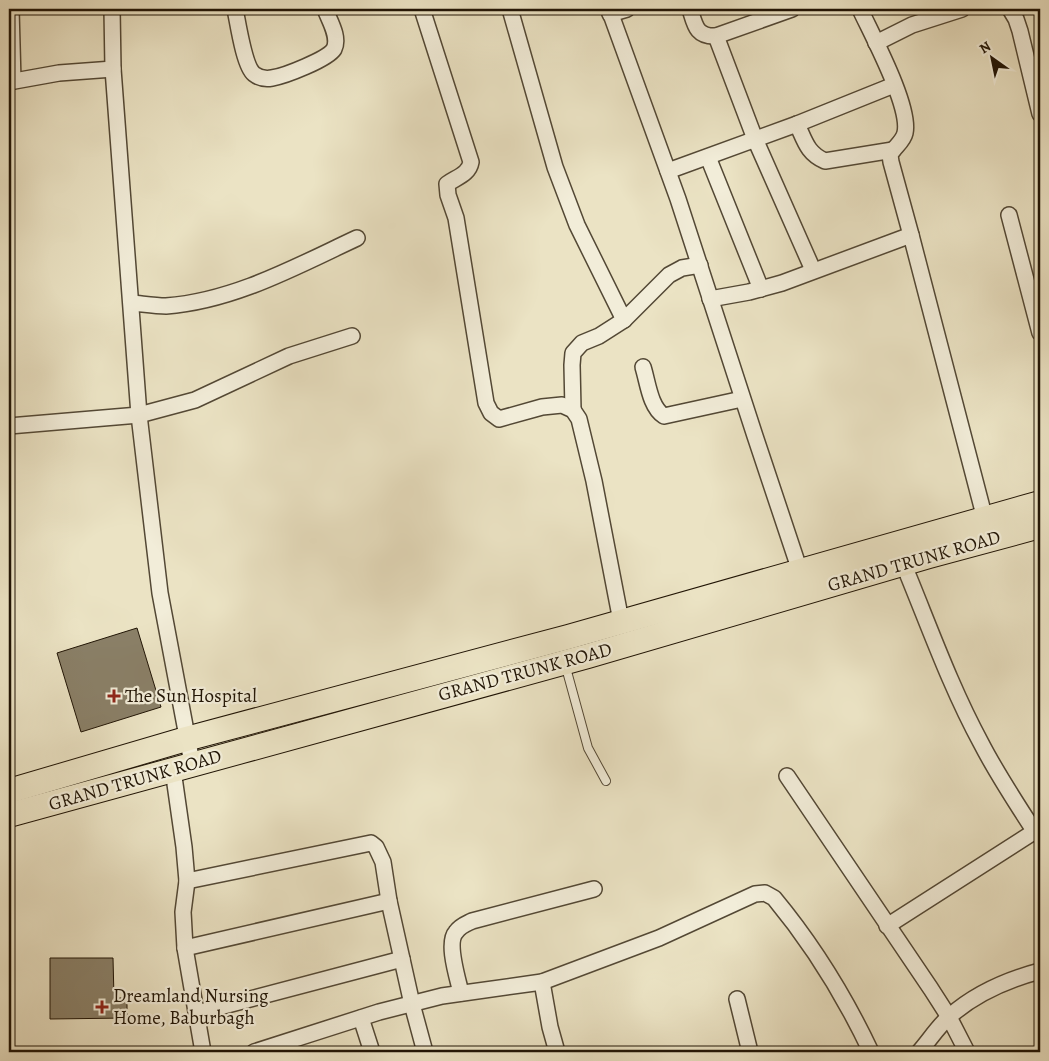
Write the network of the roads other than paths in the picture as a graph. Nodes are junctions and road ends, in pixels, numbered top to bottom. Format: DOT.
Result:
graph roads {
  1 [pos="11,9"];
  2 [pos="112,9"];
  3 [pos="235,9"];
  4 [pos="325,9"];
  5 [pos="422,9"];
  6 [pos="510,9"];
  7 [pos="627,9"];
  8 [pos="690,9"];
  9 [pos="792,9"];
  10 [pos="860,9"];
  11 [pos="962,9"];
  12 [pos="1010,9"];
  13 [pos="609,12"];
  14 [pos="716,36"];
  15 [pos="876,43"];
  16 [pos="113,69"];
  17 [pos="11,81"];
  18 [pos="894,85"];
  19 [pos="1040,114"];
  20 [pos="797,124"];
  21 [pos="755,139"];
  22 [pos="893,150"];
  23 [pos="708,157"];
  24 [pos="668,172"];
  25 [pos="1009,215"];
  26 [pos="911,234"];
  27 [pos="357,238"];
  28 [pos="700,265"];
  29 [pos="813,270"];
  30 [pos="761,289"];
  31 [pos="710,299"];
  32 [pos="132,302"];
  33 [pos="624,320"];
  34 [pos="1040,333"];
  35 [pos="352,336"];
  36 [pos="643,367"];
  37 [pos="742,399"];
  38 [pos="573,410"];
  39 [pos="139,415"];
  40 [pos="9,426"];
  41 [pos="1040,504"];
  42 [pos="985,519"];
  43 [pos="1040,526"];
  44 [pos="903,564"];
  45 [pos="800,571"];
  46 [pos="621,621"];
  47 [pos="565,662"];
  48 [pos="186,739"];
  49 [pos="183,766"];
  50 [pos="787,776"];
  51 [pos="606,780"];
  52 [pos="9,791"];
  53 [pos="9,815"];
  54 [pos="1038,830"];
  55 [pos="187,881"];
  56 [pos="594,889"];
  57 [pos="389,901"];
  58 [pos="887,926"];
  59 [pos="185,948"];
  60 [pos="402,959"];
  61 [pos="1040,971"];
  62 [pos="542,982"];
  63 [pos="461,993"];
  64 [pos="736,999"];
  65 [pos="412,1004"];
  66 [pos="197,1012"];
  67 [pos="949,1017"];
  68 [pos="361,1018"];
  69 [pos="203,1052"];
  70 [pos="254,1052"];
  71 [pos="372,1052"];
  72 [pos="424,1052"];
  73 [pos="557,1052"];
  74 [pos="750,1052"];
  75 [pos="871,1052"];
  76 [pos="919,1052"];
  77 [pos="967,1052"];
  1 -- 17 [label="street"];
  2 -- 16 [label="street"];
  3 -- 4 [label="street"];
  5 -- 38 [label="street"];
  6 -- 33 [label="street"];
  7 -- 13 [label="street"];
  8 -- 14 [label="street"];
  9 -- 14 [label="street"];
  10 -- 15 [label="street"];
  11 -- 15 [label="street"];
  12 -- 19 [label="street"];
  13 -- 24 [label="street"];
  14 -- 21 [label="street"];
  15 -- 18 [label="street"];
  16 -- 17 [label="street"];
  16 -- 32 [label="street"];
  18 -- 20 [label="street"];
  18 -- 22 [label="street"];
  20 -- 21 [label="street"];
  20 -- 22 [label="street"];
  21 -- 23 [label="street"];
  21 -- 29 [label="street"];
  22 -- 26 [label="street"];
  23 -- 24 [label="street"];
  23 -- 30 [label="street"];
  24 -- 28 [label="street"];
  25 -- 34 [label="street"];
  26 -- 29 [label="street"];
  26 -- 42 [label="street"];
  27 -- 32 [label="street"];
  28 -- 31 [label="street"];
  28 -- 33 [label="street"];
  29 -- 30 [label="street"];
  30 -- 31 [label="street"];
  31 -- 37 [label="street"];
  32 -- 39 [label="street"];
  33 -- 38 [label="street"];
  35 -- 39 [label="street"];
  36 -- 37 [label="street"];
  37 -- 45 [label="street"];
  38 -- 46 [label="street"];
  39 -- 40 [label="street"];
  39 -- 48 [label="street"];
  41 -- 42 [label="main road, GRAND TRUNK ROAD"];
  42 -- 45 [label="main road, GRAND TRUNK ROAD"];
  43 -- 44 [label="main road, GRAND TRUNK ROAD"];
  44 -- 47 [label="main road, GRAND TRUNK ROAD"];
  44 -- 54 [label="street"];
  45 -- 46 [label="main road, GRAND TRUNK ROAD"];
  46 -- 48 [label="main road, GRAND TRUNK ROAD"];
  47 -- 49 [label="main road, GRAND TRUNK ROAD"];
  47 -- 51 [label="lane"];
  48 -- 49 [label="street"];
  48 -- 52 [label="main road, GRAND TRUNK ROAD"];
  49 -- 53 [label="main road, GRAND TRUNK ROAD"];
  49 -- 55 [label="street"];
  50 -- 58 [label="street"];
  54 -- 58 [label="street"];
  55 -- 57 [label="street"];
  55 -- 59 [label="street"];
  56 -- 63 [label="street"];
  57 -- 59 [label="street"];
  57 -- 60 [label="street"];
  58 -- 67 [label="street"];
  59 -- 66 [label="street"];
  60 -- 65 [label="street"];
  60 -- 66 [label="street"];
  61 -- 67 [label="street"];
  62 -- 63 [label="street"];
  62 -- 73 [label="street"];
  62 -- 75 [label="street"];
  63 -- 65 [label="street"];
  64 -- 74 [label="street"];
  65 -- 68 [label="street"];
  65 -- 72 [label="street"];
  66 -- 69 [label="street"];
  67 -- 76 [label="street"];
  67 -- 77 [label="street"];
  68 -- 70 [label="street"];
  68 -- 71 [label="street"];
}
